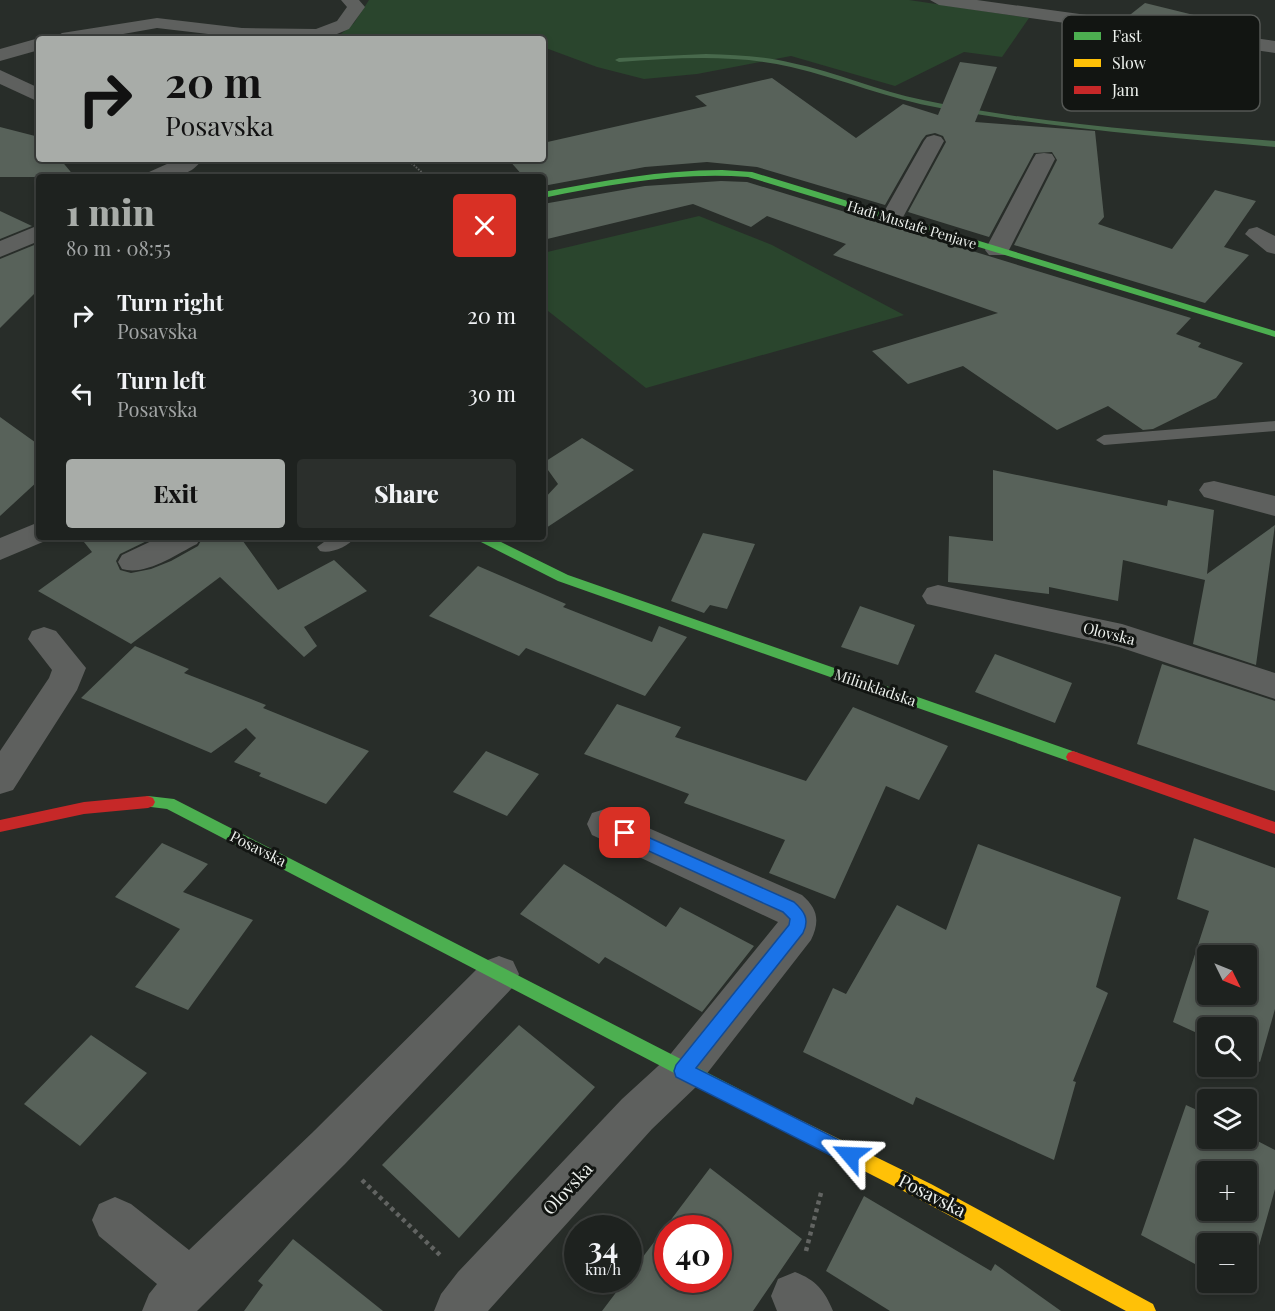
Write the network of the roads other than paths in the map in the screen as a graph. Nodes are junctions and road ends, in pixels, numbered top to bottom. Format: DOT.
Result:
graph roads {
  1 [pos="350,0"];
  2 [pos="939,0"];
  3 [pos="1062,17"];
  4 [pos="79,36"];
  5 [pos="249,36"];
  6 [pos="36,45"];
  7 [pos="1260,45"];
  8 [pos="1275,47"];
  9 [pos="0,55"];
  10 [pos="0,76"];
  11 [pos="36,94"];
  12 [pos="934,141"];
  13 [pos="1044,159"];
  14 [pos="188,166"];
  15 [pos="165,174"];
  16 [pos="546,194"];
  17 [pos="891,219"];
  18 [pos="36,233"];
  19 [pos="1,249"];
  20 [pos="997,250"];
  21 [pos="1275,334"];
  22 [pos="1275,426"];
  23 [pos="1104,440"];
  24 [pos="1214,490"];
  25 [pos="1275,506"];
  26 [pos="36,533"];
  27 [pos="180,540"];
  28 [pos="340,540"];
  29 [pos="486,540"];
  30 [pos="326,547"];
  31 [pos="0,550"];
  32 [pos="133,562"];
  33 [pos="938,596"];
  34 [pos="44,639"];
  35 [pos="1275,686"];
  36 [pos="0,780"];
  37 [pos="605,824"];
  38 [pos="0,826"];
  39 [pos="1275,828"];
  40 [pos="499,974"];
  41 [pos="683,1071"];
  42 [pos="115,1220"];
  43 [pos="179,1296"];
  44 [pos="466,1300"];
  45 [pos="1146,1311"];
  1 -- 5 [label="street"];
  2 -- 3 [label="street"];
  4 -- 5 [label="street"];
  6 -- 9 [label="street"];
  7 -- 8 [label="street"];
  10 -- 11 [label="street"];
  12 -- 17 [label="street"];
  13 -- 20 [label="street"];
  14 -- 15 [label="street"];
  16 -- 17 [label="street, Hađi Mustafe Penjave"];
  17 -- 20 [label="street, Hađi Mustafe Penjave"];
  18 -- 19 [label="street"];
  20 -- 21 [label="street, Hađi Mustafe Penjave"];
  22 -- 23 [label="lane"];
  24 -- 25 [label="street"];
  26 -- 31 [label="street"];
  27 -- 32 [label="street"];
  28 -- 30 [label="lane"];
  29 -- 39 [label="street, Milinkladska"];
  33 -- 35 [label="street, Olovska"];
  34 -- 36 [label="street"];
  37 -- 41 [label="street"];
  38 -- 40 [label="street, Posavska"];
  40 -- 41 [label="street, Posavska"];
  40 -- 43 [label="street"];
  41 -- 44 [label="street, Olovska"];
  41 -- 45 [label="street, Posavska"];
  42 -- 43 [label="street"];
}
